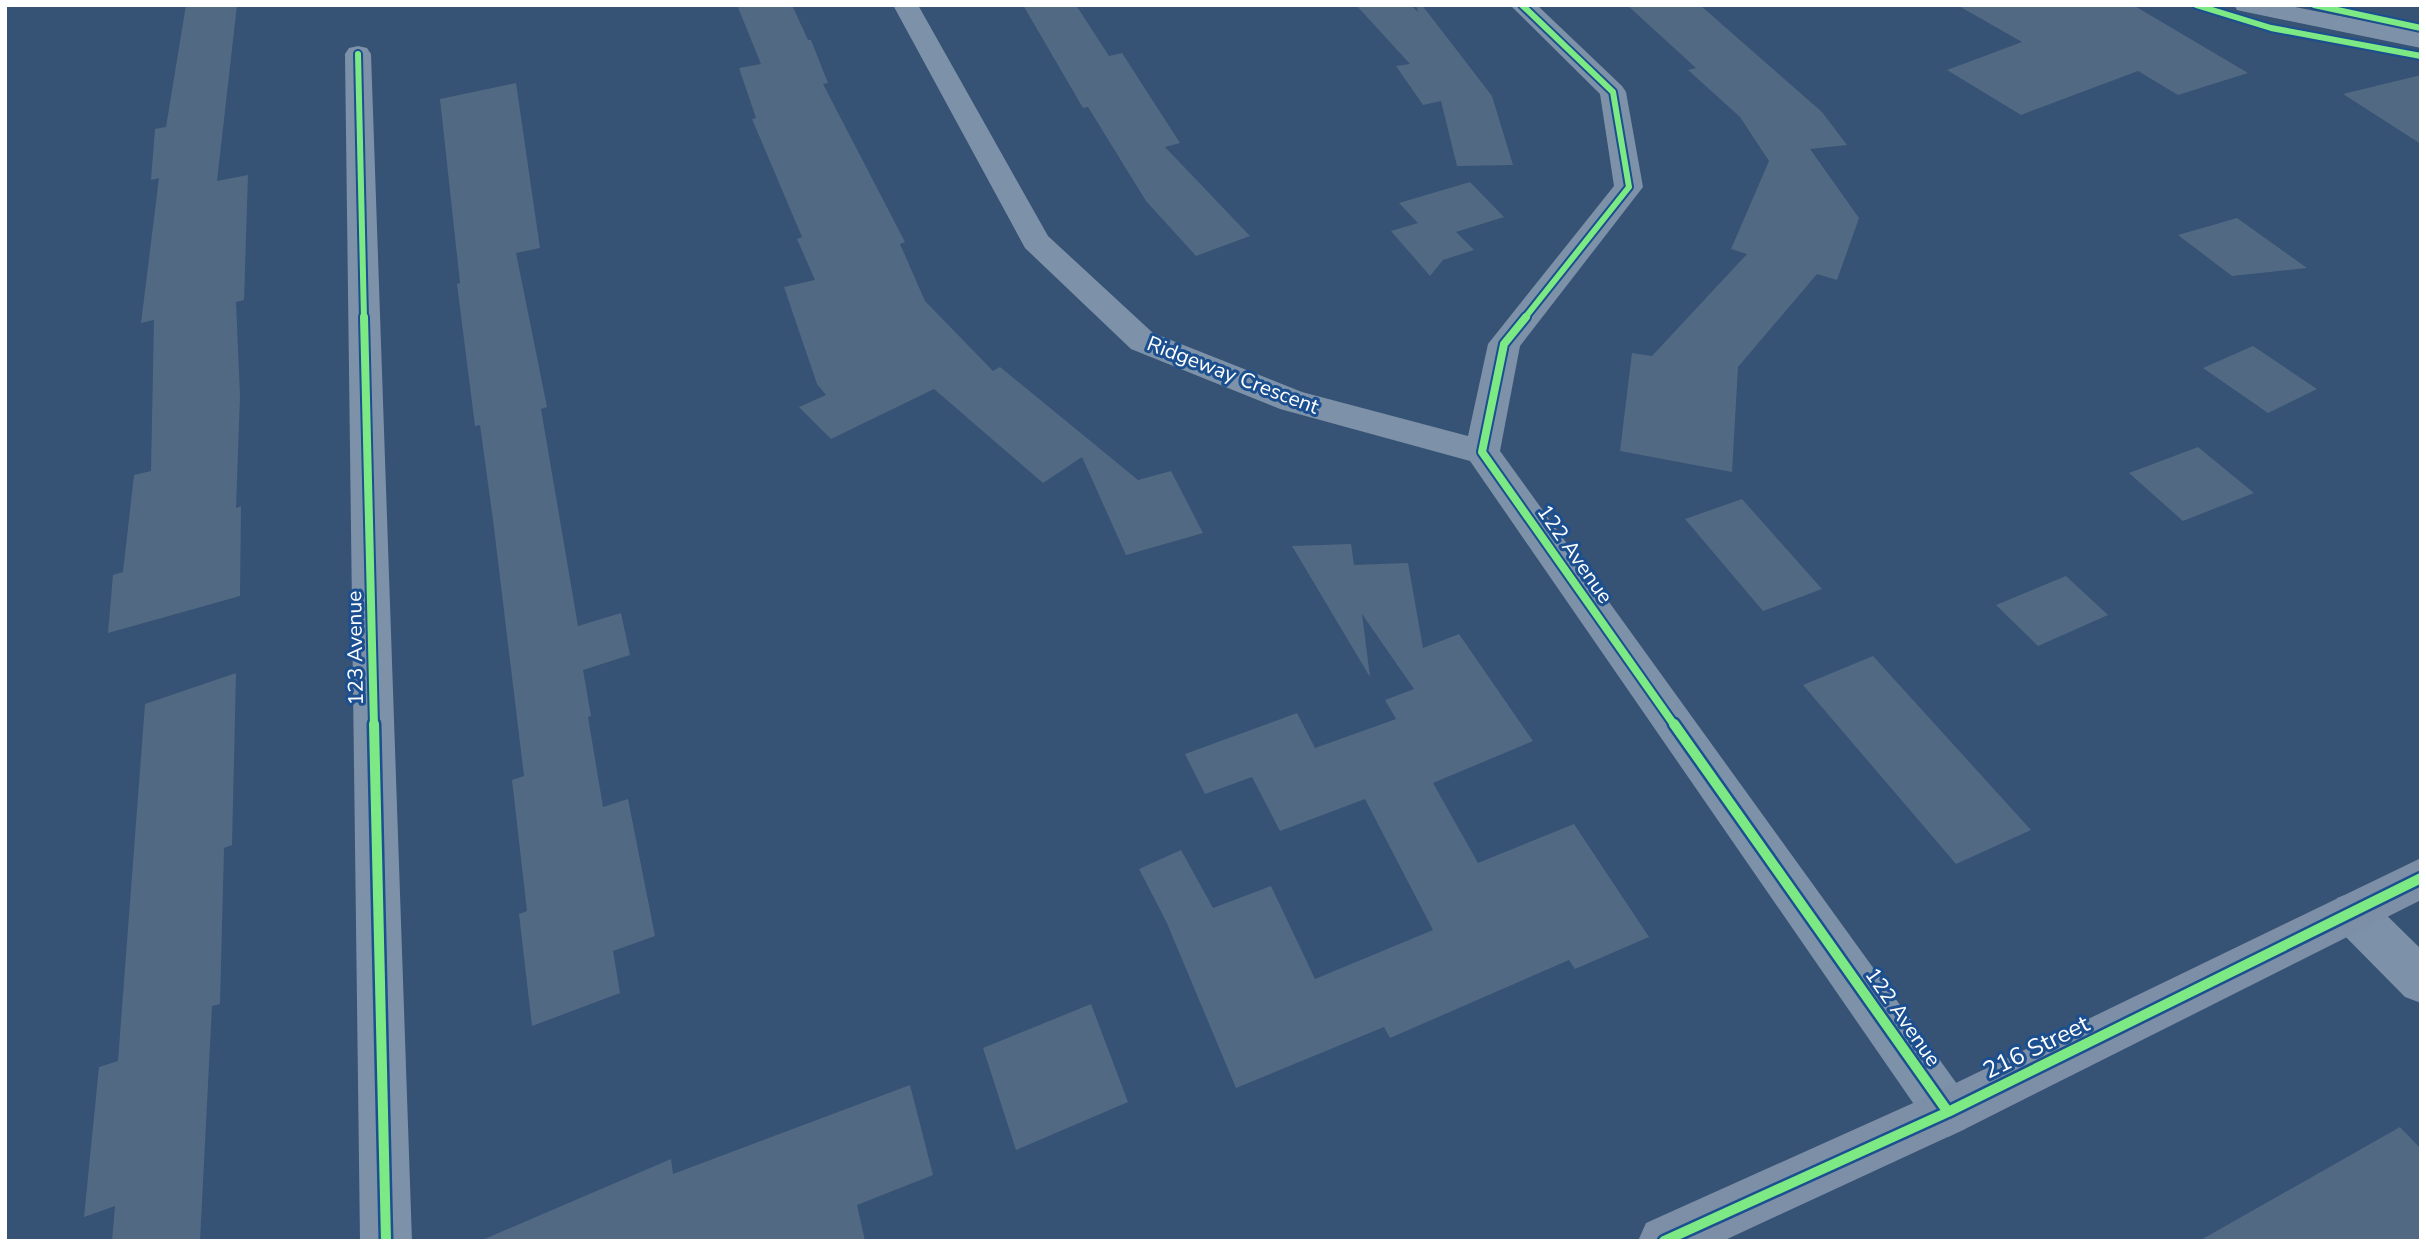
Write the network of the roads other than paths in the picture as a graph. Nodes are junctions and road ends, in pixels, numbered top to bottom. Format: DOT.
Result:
graph roads {
  1 [pos="905,5"];
  2 [pos="1522,5"];
  3 [pos="2246,5"];
  4 [pos="2421,40"];
  5 [pos="358,54"];
  6 [pos="1482,452"];
  7 [pos="2421,878"];
  8 [pos="2353,913"];
  9 [pos="2421,981"];
  10 [pos="1948,1112"];
  11 [pos="386,1241"];
  12 [pos="1664,1241"];
  1 -- 6 [label="street, Ridgeway Crescent"];
  2 -- 6 [label="street"];
  3 -- 4 [label="street"];
  5 -- 11 [label="street, 123 Avenue"];
  6 -- 10 [label="street, 122 Avenue"];
  7 -- 8 [label="main road, 216 Street"];
  8 -- 9 [label="street"];
  8 -- 10 [label="main road, 216 Street"];
  10 -- 12 [label="main road, 216 Street"];
}
